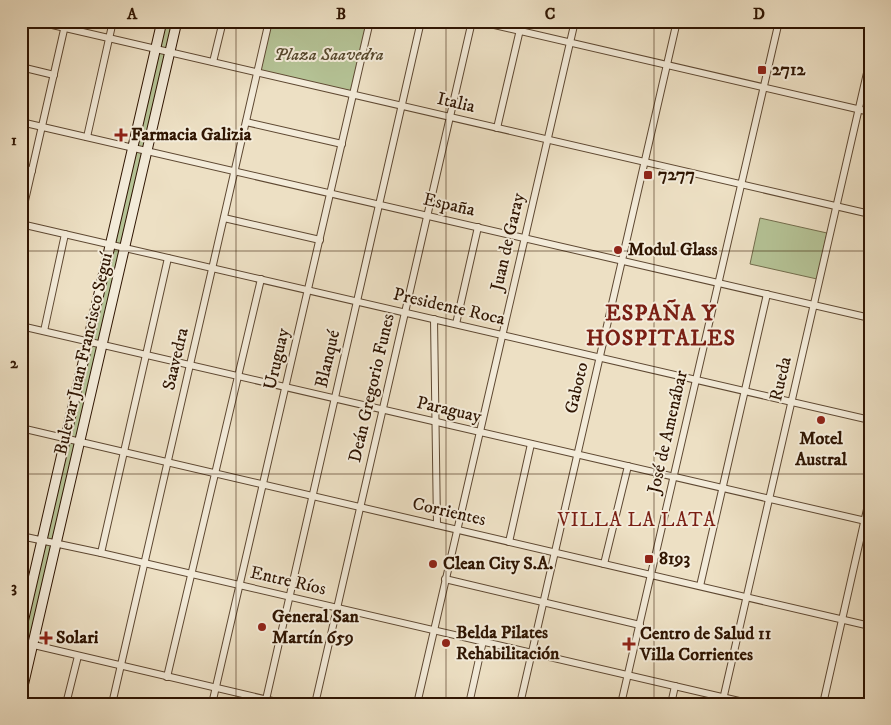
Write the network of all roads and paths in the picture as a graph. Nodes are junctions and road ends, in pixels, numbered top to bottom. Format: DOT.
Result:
graph roads {
  1 [pos="35,21"];
  2 [pos="113,21"];
  3 [pos="162,21"];
  4 [pos="177,21"];
  5 [pos="223,21"];
  6 [pos="269,21"];
  7 [pos="370,21"];
  8 [pos="421,21"];
  9 [pos="472,21"];
  10 [pos="477,21"];
  11 [pos="522,21"];
  12 [pos="575,21"];
  13 [pos="677,21"];
  14 [pos="779,21"];
  15 [pos="65,25"];
  16 [pos="520,31"];
  17 [pos="109,39"];
  18 [pos="570,43"];
  19 [pos="156,49"];
  20 [pos="170,53"];
  21 [pos="870,60"];
  22 [pos="213,62"];
  23 [pos="667,65"];
  24 [pos="21,67"];
  25 [pos="257,72"];
  26 [pos="54,75"];
  27 [pos="763,88"];
  28 [pos="354,95"];
  29 [pos="401,106"];
  30 [pos="858,110"];
  31 [pos="870,112"];
  32 [pos="450,117"];
  33 [pos="21,122"];
  34 [pos="246,122"];
  35 [pos="42,126"];
  36 [pos="497,128"];
  37 [pos="87,136"];
  38 [pos="547,139"];
  39 [pos="342,144"];
  40 [pos="133,147"];
  41 [pos="148,150"];
  42 [pos="644,162"];
  43 [pos="21,168"];
  44 [pos="32,171"];
  45 [pos="235,171"];
  46 [pos="740,184"];
  47 [pos="331,193"];
  48 [pos="379,204"];
  49 [pos="836,206"];
  50 [pos="870,214"];
  51 [pos="427,215"];
  52 [pos="21,218"];
  53 [pos="224,218"];
  54 [pos="21,224"];
  55 [pos="478,227"];
  56 [pos="65,234"];
  57 [pos="524,238"];
  58 [pos="320,240"];
  59 [pos="110,244"];
  60 [pos="125,248"];
  61 [pos="168,258"];
  62 [pos="622,260"];
  63 [pos="212,268"];
  64 [pos="261,279"];
  65 [pos="718,283"];
  66 [pos="308,290"];
  67 [pos="767,294"];
  68 [pos="357,301"];
  69 [pos="814,305"];
  70 [pos="405,312"];
  71 [pos="870,318"];
  72 [pos="434,319"];
  73 [pos="456,324"];
  74 [pos="21,326"];
  75 [pos="44,331"];
  76 [pos="502,335"];
  77 [pos="88,342"];
  78 [pos="102,346"];
  79 [pos="146,355"];
  80 [pos="600,358"];
  81 [pos="190,365"];
  82 [pos="238,376"];
  83 [pos="696,380"];
  84 [pos="286,387"];
  85 [pos="744,391"];
  86 [pos="334,399"];
  87 [pos="791,402"];
  88 [pos="383,410"];
  89 [pos="870,420"];
  90 [pos="435,422"];
  91 [pos="21,428"];
  92 [pos="480,432"];
  93 [pos="65,438"];
  94 [pos="80,442"];
  95 [pos="531,444"];
  96 [pos="124,452"];
  97 [pos="578,455"];
  98 [pos="168,462"];
  99 [pos="628,466"];
  100 [pos="215,473"];
  101 [pos="673,477"];
  102 [pos="263,484"];
  103 [pos="722,488"];
  104 [pos="312,496"];
  105 [pos="870,496"];
  106 [pos="769,499"];
  107 [pos="360,507"];
  108 [pos="867,522"];
  109 [pos="437,525"];
  110 [pos="457,530"];
  111 [pos="21,536"];
  112 [pos="41,541"];
  113 [pos="57,542"];
  114 [pos="509,542"];
  115 [pos="101,552"];
  116 [pos="555,552"];
  117 [pos="144,563"];
  118 [pos="604,564"];
  119 [pos="191,574"];
  120 [pos="651,575"];
  121 [pos="446,579"];
  122 [pos="240,585"];
  123 [pos="700,586"];
  124 [pos="289,596"];
  125 [pos="746,597"];
  126 [pos="543,604"];
  127 [pos="337,608"];
  128 [pos="842,619"];
  129 [pos="640,626"];
  130 [pos="870,626"];
  131 [pos="434,630"];
  132 [pos="21,631"];
  133 [pos="21,642"];
  134 [pos="483,642"];
  135 [pos="33,645"];
  136 [pos="532,653"];
  137 [pos="78,656"];
  138 [pos="120,666"];
  139 [pos="628,676"];
  140 [pos="166,677"];
  141 [pos="675,686"];
  142 [pos="216,688"];
  143 [pos="21,695"];
  144 [pos="722,700"];
  145 [pos="265,702"];
  146 [pos="66,704"];
  147 [pos="112,704"];
  148 [pos="212,704"];
  149 [pos="284,704"];
  150 [pos="315,704"];
  151 [pos="417,704"];
  152 [pos="469,704"];
  153 [pos="520,704"];
  154 [pos="622,704"];
  155 [pos="671,704"];
  156 [pos="752,704"];
  157 [pos="823,704"];
  1 -- 15 [label="street, Italia"];
  2 -- 17 [label="street"];
  3 -- 19 [label="main road, Bulevar Juan Francisco Seguí"];
  4 -- 20 [label="main road, Bulevar Juan Francisco Seguí"];
  5 -- 22 [label="street"];
  6 -- 25 [label="street, Saavedra"];
  7 -- 28 [label="street, Uruguay"];
  8 -- 29 [label="street, Blanqué"];
  9 -- 32 [label="street, Deán Gregorio Funes"];
  10 -- 16 [label="street"];
  11 -- 16 [label="street"];
  12 -- 18 [label="street, Juan de Garay"];
  13 -- 23 [label="street, Gaboto"];
  14 -- 27 [label="street, José de Amenábar"];
  15 -- 17 [label="street, Italia"];
  15 -- 26 [label="street"];
  16 -- 18 [label="street"];
  16 -- 36 [label="street"];
  17 -- 19 [label="street, Italia"];
  17 -- 37 [label="street"];
  18 -- 23 [label="street"];
  18 -- 38 [label="street, Juan de Garay"];
  19 -- 20 [label="street, Italia"];
  19 -- 40 [label="main road, Bulevar Juan Francisco Seguí"];
  20 -- 22 [label="street, Italia"];
  20 -- 41 [label="main road, Bulevar Juan Francisco Seguí"];
  21 -- 30 [label="street, Rueda"];
  22 -- 25 [label="street, Italia"];
  23 -- 27 [label="street"];
  23 -- 42 [label="street, Gaboto"];
  24 -- 26 [label="street"];
  25 -- 28 [label="street, Italia"];
  25 -- 34 [label="street, Saavedra"];
  26 -- 35 [label="street"];
  27 -- 30 [label="street"];
  27 -- 46 [label="street, José de Amenábar"];
  28 -- 29 [label="street, Italia"];
  28 -- 39 [label="street, Uruguay"];
  29 -- 32 [label="street, Italia"];
  29 -- 48 [label="street, Blanqué"];
  30 -- 31 [label="street"];
  30 -- 49 [label="street, Rueda"];
  32 -- 36 [label="street, Italia"];
  32 -- 51 [label="street, Deán Gregorio Funes"];
  33 -- 35 [label="street, España"];
  34 -- 39 [label="street"];
  34 -- 45 [label="street, Saavedra"];
  35 -- 37 [label="street, España"];
  35 -- 44 [label="street"];
  36 -- 38 [label="street, Italia"];
  37 -- 40 [label="street, España"];
  38 -- 42 [label="street, Italia"];
  38 -- 57 [label="street, Juan de Garay"];
  39 -- 47 [label="street, Uruguay"];
  40 -- 41 [label="street, España"];
  40 -- 59 [label="main road, Bulevar Juan Francisco Seguí"];
  41 -- 45 [label="street, España"];
  41 -- 60 [label="main road, Bulevar Juan Francisco Seguí"];
  42 -- 46 [label="street, Italia"];
  42 -- 62 [label="street, Gaboto"];
  43 -- 44 [label="street"];
  44 -- 52 [label="street"];
  45 -- 47 [label="street, España"];
  45 -- 53 [label="street, Saavedra"];
  46 -- 49 [label="street, Italia"];
  46 -- 65 [label="street, José de Amenábar"];
  47 -- 48 [label="street, España"];
  47 -- 58 [label="street, Uruguay"];
  48 -- 51 [label="street, España"];
  48 -- 68 [label="street, Blanqué"];
  49 -- 50 [label="street, Italia"];
  49 -- 69 [label="street, Rueda"];
  51 -- 55 [label="street, España"];
  51 -- 70 [label="street, Deán Gregorio Funes"];
  53 -- 58 [label="street"];
  53 -- 63 [label="street, Saavedra"];
  54 -- 56 [label="street, Presidente Roca"];
  55 -- 57 [label="street, España"];
  55 -- 73 [label="street"];
  56 -- 59 [label="street, Presidente Roca"];
  56 -- 75 [label="street"];
  57 -- 62 [label="street, España"];
  57 -- 76 [label="street, Juan de Garay"];
  58 -- 66 [label="street, Uruguay"];
  59 -- 60 [label="street, Presidente Roca"];
  59 -- 77 [label="main road, Bulevar Juan Francisco Seguí"];
  60 -- 61 [label="street, Presidente Roca"];
  60 -- 78 [label="main road, Bulevar Juan Francisco Seguí"];
  61 -- 63 [label="street, Presidente Roca"];
  61 -- 79 [label="street"];
  62 -- 65 [label="street, España"];
  62 -- 80 [label="street, Gaboto"];
  63 -- 64 [label="street, Presidente Roca"];
  63 -- 81 [label="street, Saavedra"];
  64 -- 66 [label="street, Presidente Roca"];
  64 -- 82 [label="street"];
  65 -- 67 [label="street, España"];
  65 -- 83 [label="street, José de Amenábar"];
  66 -- 68 [label="street, Presidente Roca"];
  66 -- 84 [label="street, Uruguay"];
  67 -- 69 [label="street, España"];
  67 -- 85 [label="street"];
  68 -- 70 [label="street, Presidente Roca"];
  68 -- 86 [label="street, Blanqué"];
  69 -- 71 [label="street, España"];
  69 -- 87 [label="street, Rueda"];
  70 -- 72 [label="street, Presidente Roca"];
  70 -- 88 [label="street, Deán Gregorio Funes"];
  72 -- 73 [label="street, Presidente Roca"];
  72 -- 90 [label="street"];
  73 -- 76 [label="street, Presidente Roca"];
  74 -- 75 [label="street, Paraguay"];
  75 -- 77 [label="street, Paraguay"];
  76 -- 80 [label="street, Presidente Roca"];
  76 -- 92 [label="street, Juan de Garay"];
  77 -- 78 [label="street, Paraguay"];
  77 -- 93 [label="main road, Bulevar Juan Francisco Seguí"];
  78 -- 79 [label="street, Paraguay"];
  78 -- 94 [label="main road, Bulevar Juan Francisco Seguí"];
  79 -- 81 [label="street, Paraguay"];
  79 -- 96 [label="street"];
  80 -- 83 [label="street, Presidente Roca"];
  80 -- 97 [label="street, Gaboto"];
  81 -- 82 [label="street, Paraguay"];
  81 -- 98 [label="street, Saavedra"];
  82 -- 84 [label="street, Paraguay"];
  82 -- 100 [label="street"];
  83 -- 85 [label="street, Presidente Roca"];
  83 -- 101 [label="street, José de Amenábar"];
  84 -- 86 [label="street, Paraguay"];
  84 -- 102 [label="street, Uruguay"];
  85 -- 87 [label="street, Presidente Roca"];
  85 -- 103 [label="street"];
  86 -- 88 [label="street, Paraguay"];
  86 -- 104 [label="street, Blanqué"];
  87 -- 89 [label="street, Presidente Roca"];
  87 -- 106 [label="street, Rueda"];
  88 -- 90 [label="street, Paraguay"];
  88 -- 107 [label="street, Deán Gregorio Funes"];
  90 -- 92 [label="street, Paraguay"];
  90 -- 109 [label="street"];
  91 -- 93 [label="street, Corrientes"];
  92 -- 95 [label="street, Paraguay"];
  92 -- 110 [label="street, Juan de Garay"];
  93 -- 94 [label="street, Corrientes"];
  93 -- 112 [label="main road, Bulevar Juan Francisco Seguí"];
  94 -- 96 [label="street, Corrientes"];
  94 -- 113 [label="main road, Bulevar Juan Francisco Seguí"];
  95 -- 97 [label="street, Paraguay"];
  95 -- 114 [label="street"];
  96 -- 98 [label="street, Corrientes"];
  96 -- 115 [label="street"];
  97 -- 99 [label="street, Paraguay"];
  97 -- 116 [label="street, Gaboto"];
  98 -- 100 [label="street, Corrientes"];
  98 -- 117 [label="street, Saavedra"];
  99 -- 101 [label="street, Paraguay"];
  99 -- 118 [label="street"];
  100 -- 102 [label="street, Corrientes"];
  100 -- 119 [label="street"];
  101 -- 103 [label="street, Paraguay"];
  101 -- 120 [label="street, José de Amenábar"];
  102 -- 104 [label="street, Corrientes"];
  102 -- 122 [label="street, Uruguay"];
  103 -- 106 [label="street, Paraguay"];
  103 -- 123 [label="street"];
  104 -- 107 [label="street, Corrientes"];
  104 -- 124 [label="street, Blanqué"];
  105 -- 108 [label="street"];
  106 -- 108 [label="street, Paraguay"];
  106 -- 125 [label="street, Rueda"];
  107 -- 109 [label="street, Corrientes"];
  107 -- 127 [label="street, Deán Gregorio Funes"];
  108 -- 128 [label="street"];
  109 -- 110 [label="street, Corrientes"];
  110 -- 114 [label="street, Corrientes"];
  110 -- 121 [label="street, Juan de Garay"];
  111 -- 112 [label="street, Entre Ríos"];
  112 -- 113 [label="street, Entre Ríos"];
  112 -- 132 [label="main road, Bulevar Juan Francisco Seguí"];
  113 -- 115 [label="street, Entre Ríos"];
  113 -- 135 [label="main road, Bulevar Juan Francisco Seguí"];
  114 -- 116 [label="street, Corrientes"];
  115 -- 117 [label="street, Entre Ríos"];
  116 -- 118 [label="street, Corrientes"];
  116 -- 126 [label="street, Gaboto"];
  117 -- 119 [label="street, Entre Ríos"];
  117 -- 138 [label="street, Saavedra"];
  118 -- 120 [label="street, Corrientes"];
  119 -- 122 [label="street, Entre Ríos"];
  119 -- 140 [label="street"];
  120 -- 123 [label="street, Corrientes"];
  120 -- 129 [label="street, José de Amenábar"];
  121 -- 126 [label="street"];
  121 -- 131 [label="street, Juan de Garay"];
  122 -- 124 [label="street, Entre Ríos"];
  122 -- 142 [label="street, Uruguay"];
  123 -- 125 [label="street, Corrientes"];
  124 -- 127 [label="street, Entre Ríos"];
  124 -- 145 [label="street, Blanqué"];
  125 -- 128 [label="street, Corrientes"];
  125 -- 144 [label="street, Rueda"];
  126 -- 129 [label="street"];
  126 -- 136 [label="street, Gaboto"];
  127 -- 131 [label="street, Entre Ríos"];
  127 -- 150 [label="street, Deán Gregorio Funes"];
  128 -- 130 [label="street, Corrientes"];
  128 -- 157 [label="street"];
  129 -- 139 [label="street, José de Amenábar"];
  131 -- 134 [label="street, Entre Ríos"];
  131 -- 151 [label="street, Juan de Garay"];
  133 -- 135 [label="street"];
  134 -- 136 [label="street, Entre Ríos"];
  134 -- 152 [label="street"];
  135 -- 137 [label="street"];
  135 -- 143 [label="main road, Bulevar Juan Francisco Seguí"];
  136 -- 139 [label="street, Entre Ríos"];
  136 -- 153 [label="street, Gaboto"];
  137 -- 138 [label="street"];
  137 -- 146 [label="street"];
  138 -- 140 [label="street"];
  138 -- 147 [label="street, Saavedra"];
  139 -- 141 [label="street, Entre Ríos"];
  139 -- 154 [label="street, José de Amenábar"];
  140 -- 142 [label="street"];
  141 -- 144 [label="street, Entre Ríos"];
  141 -- 155 [label="street"];
  142 -- 145 [label="street"];
  142 -- 148 [label="street, Uruguay"];
  144 -- 156 [label="street, Entre Ríos"];
  145 -- 149 [label="street"];
}
